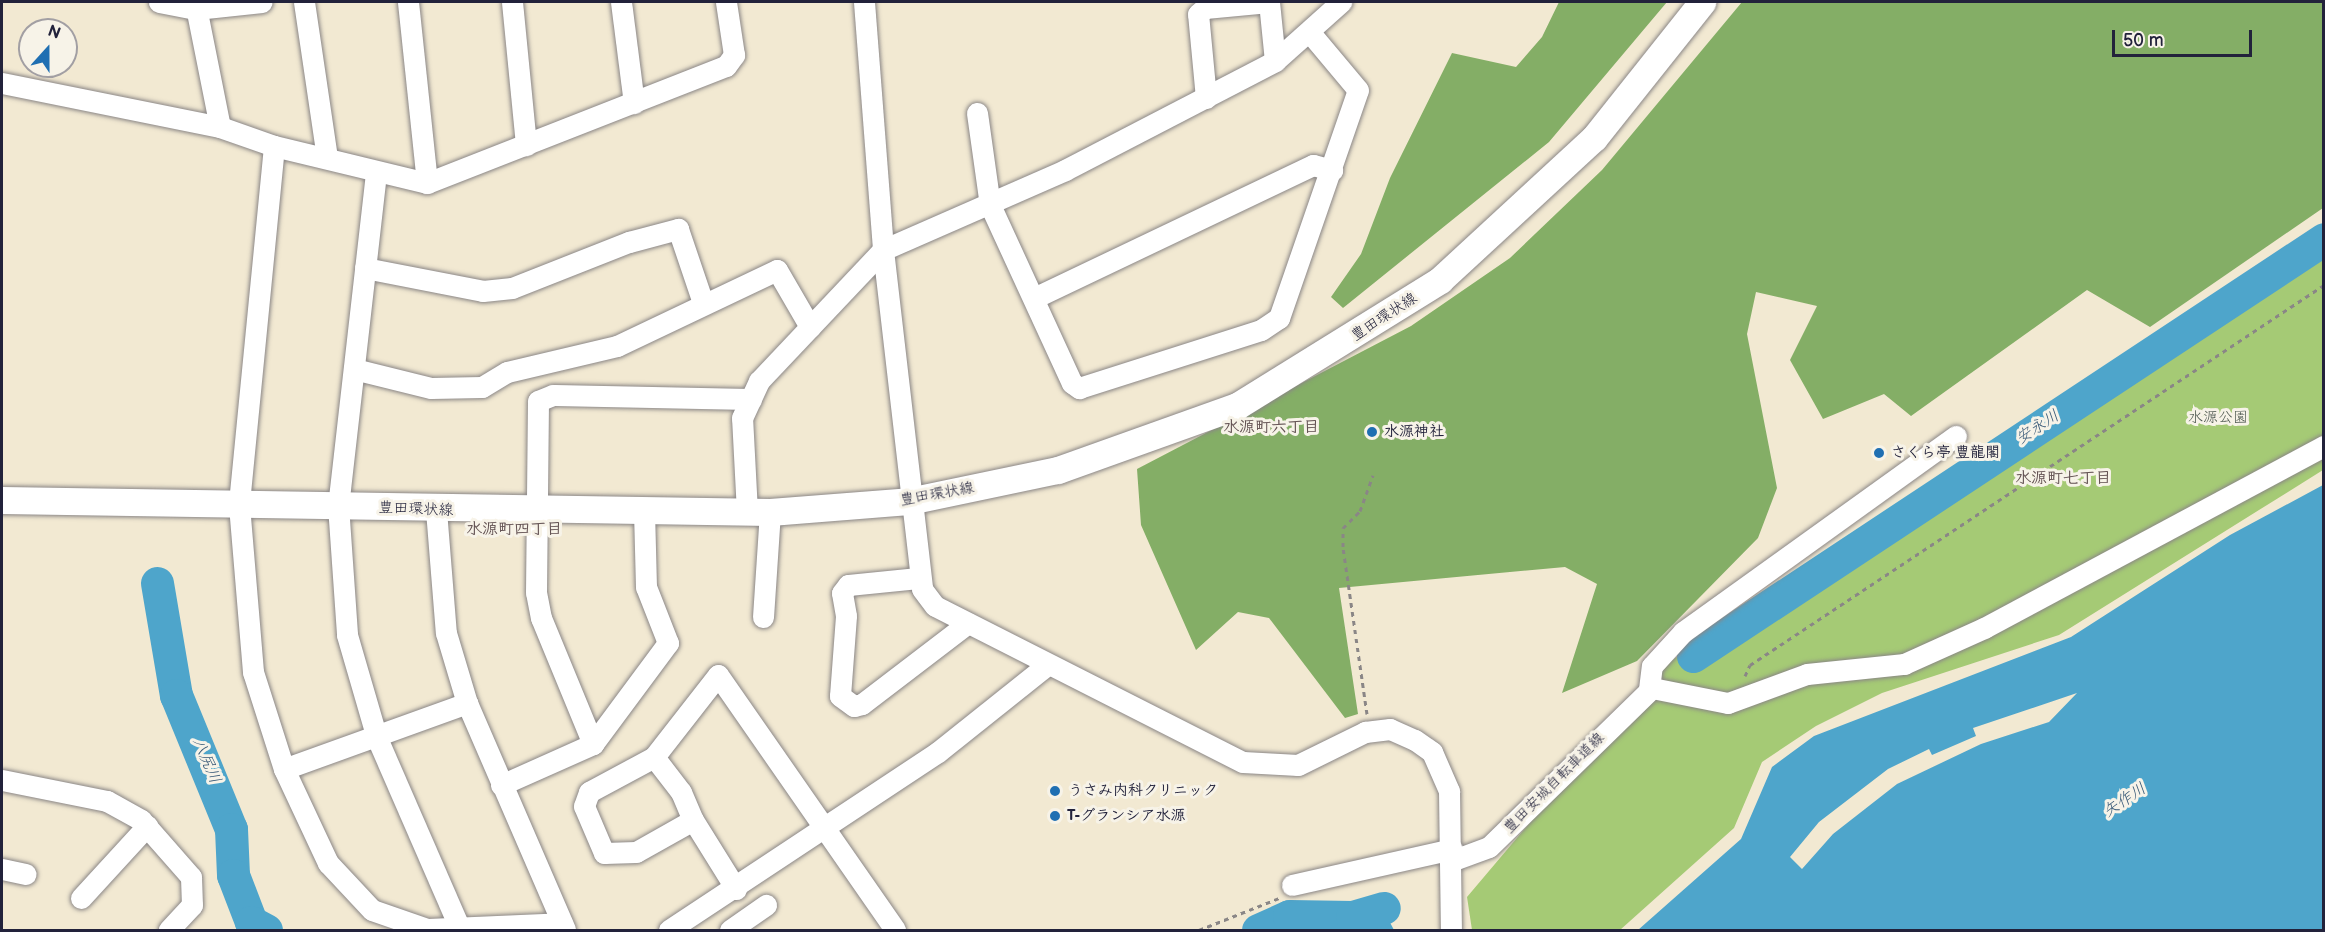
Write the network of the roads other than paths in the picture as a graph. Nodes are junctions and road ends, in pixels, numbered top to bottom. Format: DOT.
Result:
graph roads {
  1 [pos="159,2"];
  2 [pos="262,2"];
  3 [pos="304,2"];
  4 [pos="408,2"];
  5 [pos="512,2"];
  6 [pos="621,2"];
  7 [pos="726,2"];
  8 [pos="864,2"];
  9 [pos="1341,2"];
  10 [pos="1702,2"];
  11 [pos="196,5"];
  12 [pos="1311,34"];
  13 [pos="1275,61"];
  14 [pos="2,83"];
  15 [pos="1206,98"];
  16 [pos="634,103"];
  17 [pos="978,113"];
  18 [pos="220,127"];
  19 [pos="526,145"];
  20 [pos="274,146"];
  21 [pos="327,158"];
  22 [pos="1332,170"];
  23 [pos="376,173"];
  24 [pos="427,183"];
  25 [pos="990,205"];
  26 [pos="882,250"];
  27 [pos="365,268"];
  28 [pos="1034,298"];
  29 [pos="703,303"];
  30 [pos="810,327"];
  31 [pos="354,369"];
  32 [pos="751,399"];
  33 [pos="1956,436"];
  34 [pos="2324,446"];
  35 [pos="2,500"];
  36 [pos="909,501"];
  37 [pos="239,505"];
  38 [pos="338,505"];
  39 [pos="436,510"];
  40 [pos="536,512"];
  41 [pos="644,512"];
  42 [pos="759,512"];
  43 [pos="918,578"];
  44 [pos="763,617"];
  45 [pos="968,623"];
  46 [pos="1047,665"];
  47 [pos="1649,689"];
  48 [pos="467,703"];
  49 [pos="376,738"];
  50 [pos="593,744"];
  51 [pos="654,757"];
  52 [pos="284,769"];
  53 [pos="2,780"];
  54 [pos="501,785"];
  55 [pos="693,820"];
  56 [pos="147,826"];
  57 [pos="824,831"];
  58 [pos="1451,855"];
  59 [pos="2,868"];
  60 [pos="25,874"];
  61 [pos="1292,885"];
  62 [pos="736,888"];
  63 [pos="81,898"];
  64 [pos="766,905"];
  65 [pos="563,927"];
  66 [pos="460,929"];
  67 [pos="169,930"];
  68 [pos="669,930"];
  69 [pos="730,930"];
  70 [pos="895,930"];
  71 [pos="1450,930"];
  1 -- 11 [label="street"];
  2 -- 11 [label="street"];
  3 -- 21 [label="street"];
  4 -- 24 [label="street"];
  5 -- 19 [label="street"];
  6 -- 16 [label="street"];
  7 -- 16 [label="street"];
  8 -- 26 [label="street"];
  9 -- 12 [label="street"];
  10 -- 36 [label="main road, 豊田環状線"];
  11 -- 18 [label="street"];
  12 -- 13 [label="street"];
  12 -- 22 [label="street"];
  13 -- 15 [label="street"];
  13 -- 15 [label="street"];
  14 -- 18 [label="street"];
  15 -- 25 [label="street"];
  16 -- 19 [label="street"];
  17 -- 25 [label="street"];
  18 -- 20 [label="street"];
  19 -- 24 [label="street"];
  20 -- 21 [label="street"];
  20 -- 37 [label="street"];
  21 -- 23 [label="street"];
  22 -- 28 [label="street"];
  22 -- 28 [label="street"];
  23 -- 24 [label="street"];
  23 -- 27 [label="street"];
  25 -- 26 [label="street"];
  25 -- 28 [label="street"];
  26 -- 30 [label="street"];
  26 -- 36 [label="street"];
  27 -- 29 [label="street"];
  27 -- 31 [label="street"];
  29 -- 30 [label="street"];
  29 -- 31 [label="street"];
  30 -- 32 [label="street"];
  31 -- 38 [label="street"];
  32 -- 40 [label="street"];
  32 -- 42 [label="street"];
  33 -- 47 [label="street"];
  34 -- 47 [label="street"];
  35 -- 37 [label="main road, 豊田環状線"];
  36 -- 42 [label="main road, 豊田環状線"];
  36 -- 43 [label="street"];
  37 -- 38 [label="main road, 豊田環状線"];
  37 -- 52 [label="street"];
  38 -- 39 [label="main road, 豊田環状線"];
  38 -- 49 [label="street"];
  39 -- 40 [label="main road, 豊田環状線"];
  39 -- 48 [label="street"];
  40 -- 41 [label="main road, 豊田環状線"];
  40 -- 50 [label="street"];
  41 -- 42 [label="main road, 豊田環状線"];
  41 -- 50 [label="street"];
  42 -- 44 [label="street"];
  43 -- 45 [label="street"];
  43 -- 45 [label="street"];
  45 -- 46 [label="street"];
  46 -- 57 [label="street"];
  46 -- 58 [label="street"];
  47 -- 58 [label="street, 豊田安城自転車道線"];
  48 -- 49 [label="street"];
  48 -- 54 [label="street"];
  49 -- 52 [label="street"];
  49 -- 66 [label="street"];
  50 -- 54 [label="street"];
  51 -- 55 [label="street"];
  51 -- 55 [label="street"];
  51 -- 57 [label="street"];
  52 -- 66 [label="street"];
  53 -- 56 [label="street"];
  54 -- 65 [label="street"];
  55 -- 62 [label="street"];
  56 -- 63 [label="street"];
  56 -- 67 [label="street"];
  57 -- 62 [label="street"];
  57 -- 70 [label="street"];
  58 -- 61 [label="street, 豊田安城自転車道線"];
  58 -- 71 [label="street"];
  59 -- 60 [label="street"];
  62 -- 68 [label="street"];
  64 -- 69 [label="street"];
  65 -- 66 [label="street"];
}
